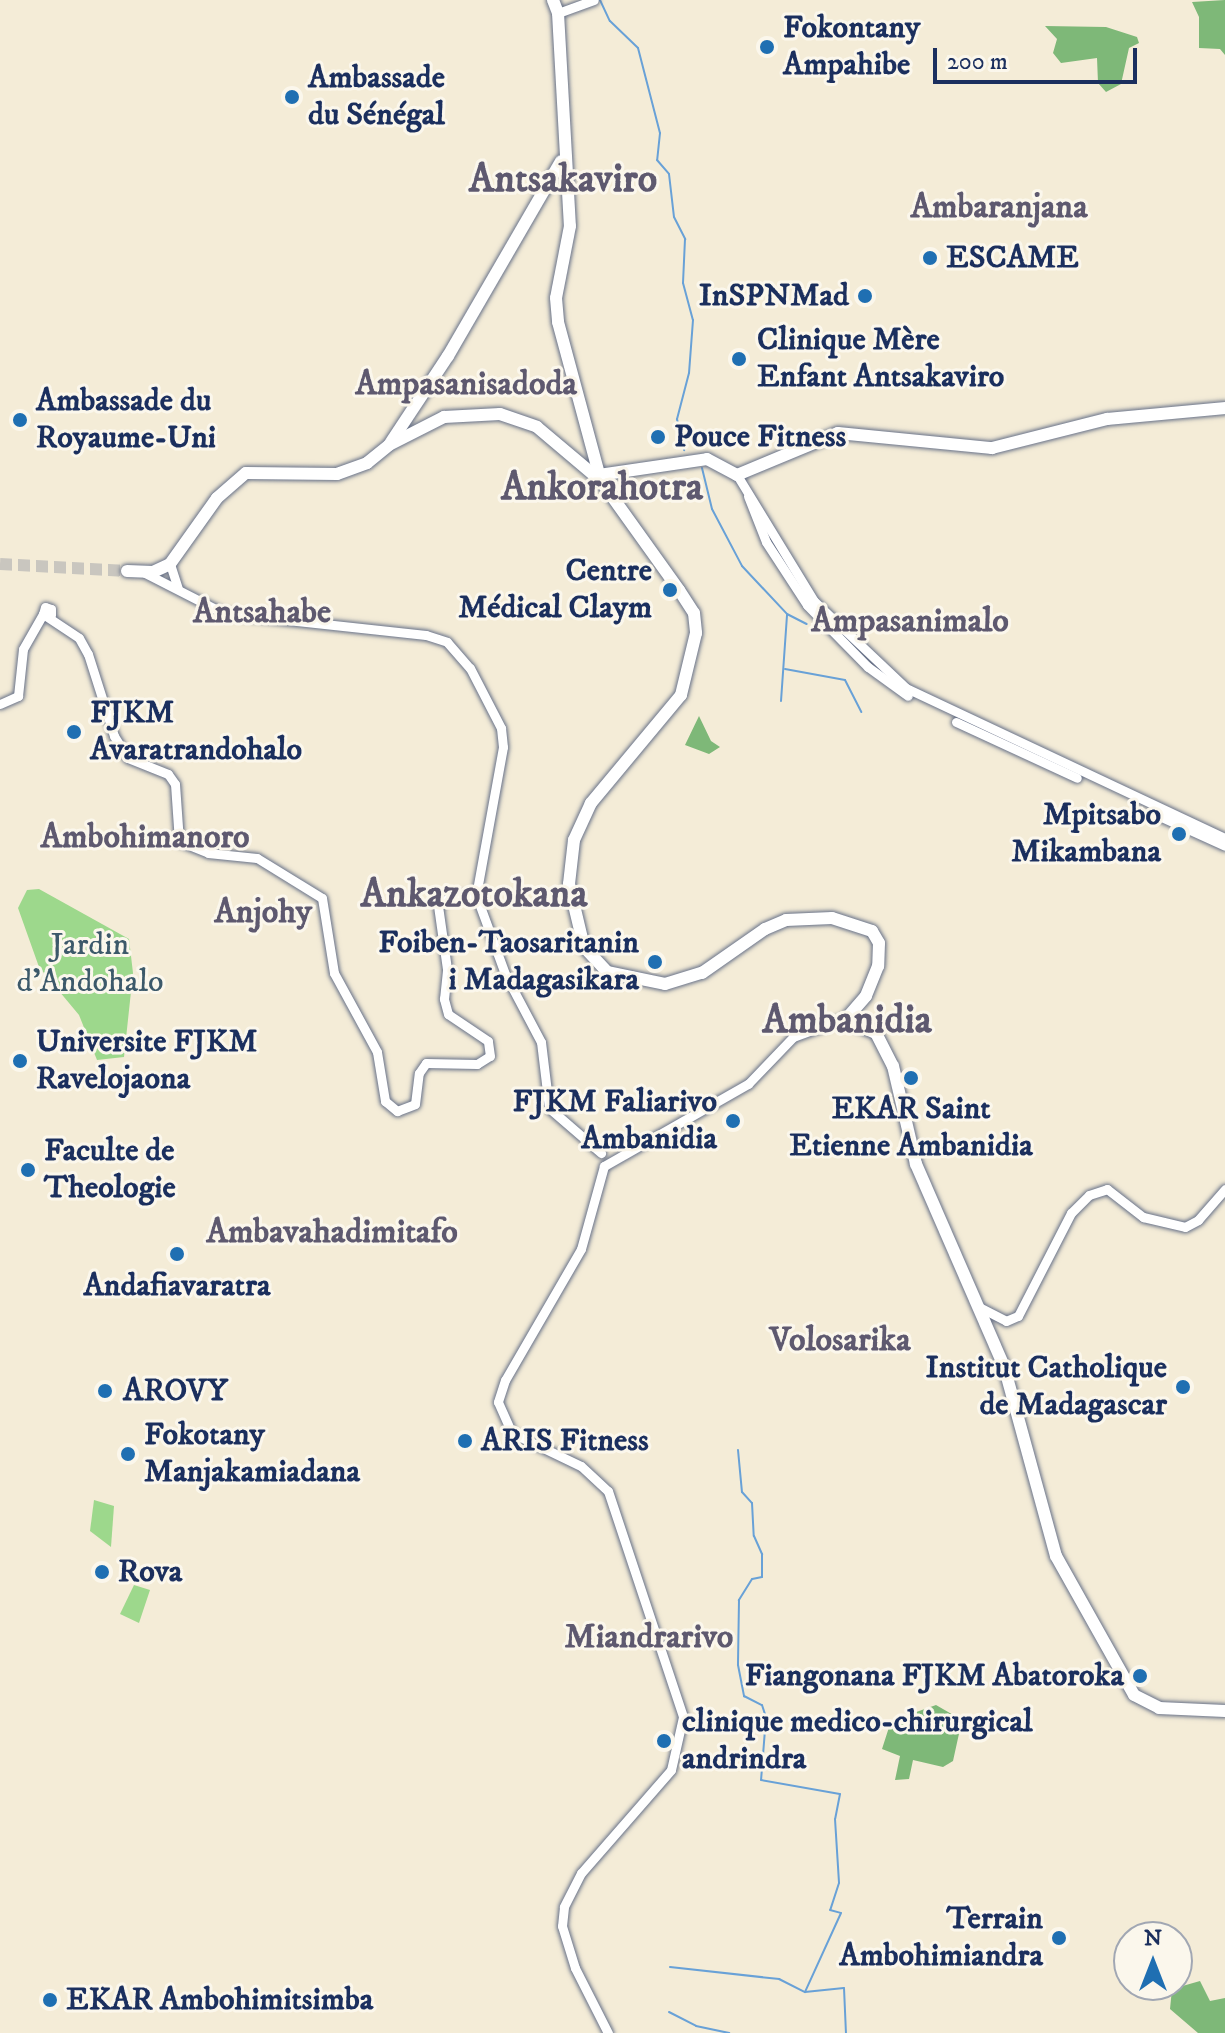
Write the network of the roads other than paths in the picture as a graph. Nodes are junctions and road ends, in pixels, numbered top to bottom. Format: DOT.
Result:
graph roads {
  1 [pos="553,0"];
  2 [pos="594,0"];
  3 [pos="558,13"];
  4 [pos="563,141"];
  5 [pos="550,186"];
  6 [pos="568,188"];
  7 [pos="1225,408"];
  8 [pos="412,424"];
  9 [pos="647,466"];
  10 [pos="596,471"];
  11 [pos="631,471"];
  12 [pos="737,475"];
  13 [pos="748,495"];
  14 [pos="613,500"];
  15 [pos="166,567"];
  16 [pos="127,571"];
  17 [pos="144,572"];
  18 [pos="181,590"];
  19 [pos="0,704"];
  20 [pos="1225,838"];
  21 [pos="1225,846"];
  22 [pos="476,895"];
  23 [pos="851,1017"];
  24 [pos="601,1153"];
  25 [pos="613,1157"];
  26 [pos="604,1166"];
  27 [pos="1225,1189"];
  28 [pos="979,1307"];
  29 [pos="1225,1711"];
  30 [pos="608,2033"];
  1 -- 3 [label="main road"];
  2 -- 3 [label="street"];
  3 -- 4 [label="main road"];
  4 -- 5 [label="main road"];
  4 -- 6 [label="main road"];
  5 -- 6 [label="main road"];
  5 -- 8 [label="main road"];
  6 -- 10 [label="main road"];
  7 -- 12 [label="main road"];
  8 -- 10 [label="main road"];
  8 -- 15 [label="main road"];
  9 -- 10 [label="main road"];
  9 -- 11 [label="main road"];
  9 -- 12 [label="main road"];
  10 -- 11 [label="main road"];
  10 -- 14 [label="main road"];
  11 -- 14 [label="main road"];
  12 -- 13 [label="street"];
  13 -- 20 [label="street"];
  13 -- 21 [label="street"];
  14 -- 23 [label="main road"];
  15 -- 17 [label="main road"];
  15 -- 18 [label="street"];
  16 -- 17 [label="main road"];
  17 -- 18 [label="street"];
  18 -- 22 [label="street"];
  19 -- 22 [label="street"];
  22 -- 24 [label="street"];
  23 -- 25 [label="street"];
  23 -- 28 [label="main road"];
  24 -- 25 [label="street"];
  24 -- 26 [label="street"];
  25 -- 26 [label="street"];
  26 -- 30 [label="street"];
  27 -- 28 [label="street"];
  28 -- 29 [label="main road"];
}
